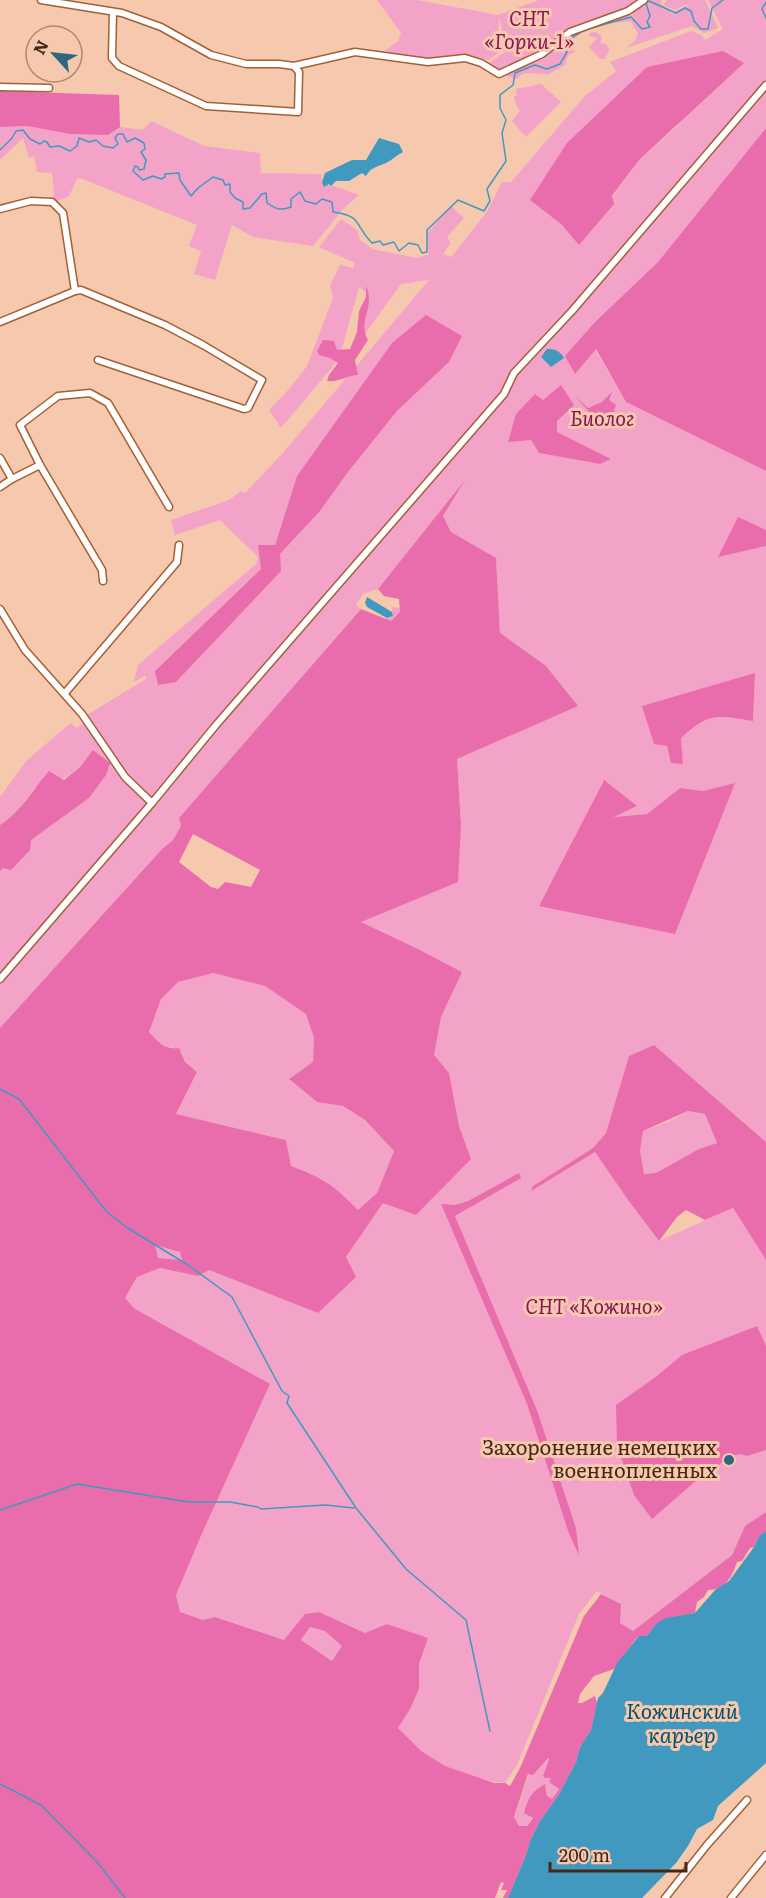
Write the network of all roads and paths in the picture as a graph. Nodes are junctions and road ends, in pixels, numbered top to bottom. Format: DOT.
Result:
graph roads {
  1 [pos="41,0"];
  2 [pos="644,0"];
  3 [pos="113,12"];
  4 [pos="294,66"];
  5 [pos="766,85"];
  6 [pos="0,87"];
  7 [pos="49,88"];
  8 [pos="0,209"];
  9 [pos="75,291"];
  10 [pos="0,322"];
  11 [pos="98,360"];
  12 [pos="0,458"];
  13 [pos="40,465"];
  14 [pos="12,479"];
  15 [pos="0,487"];
  16 [pos="169,507"];
  17 [pos="179,545"];
  18 [pos="103,581"];
  19 [pos="0,609"];
  20 [pos="65,693"];
  21 [pos="152,803"];
  22 [pos="0,979"];
  23 [pos="747,1800"];
  24 [pos="766,1855"];
  25 [pos="665,1898"];
  26 [pos="731,1898"];
  1 -- 3 [label="street"];
  2 -- 4 [label="street"];
  3 -- 4 [label="street"];
  3 -- 4 [label="street"];
  5 -- 21 [label="street"];
  6 -- 7 [label="street"];
  8 -- 9 [label="street"];
  9 -- 10 [label="street"];
  9 -- 11 [label="street"];
  12 -- 14 [label="street"];
  13 -- 14 [label="street"];
  13 -- 16 [label="street"];
  13 -- 18 [label="street"];
  14 -- 15 [label="street"];
  17 -- 20 [label="street"];
  19 -- 20 [label="street"];
  20 -- 21 [label="street"];
  21 -- 22 [label="street"];
  23 -- 25 [label="street"];
  24 -- 26 [label="street"];
}
